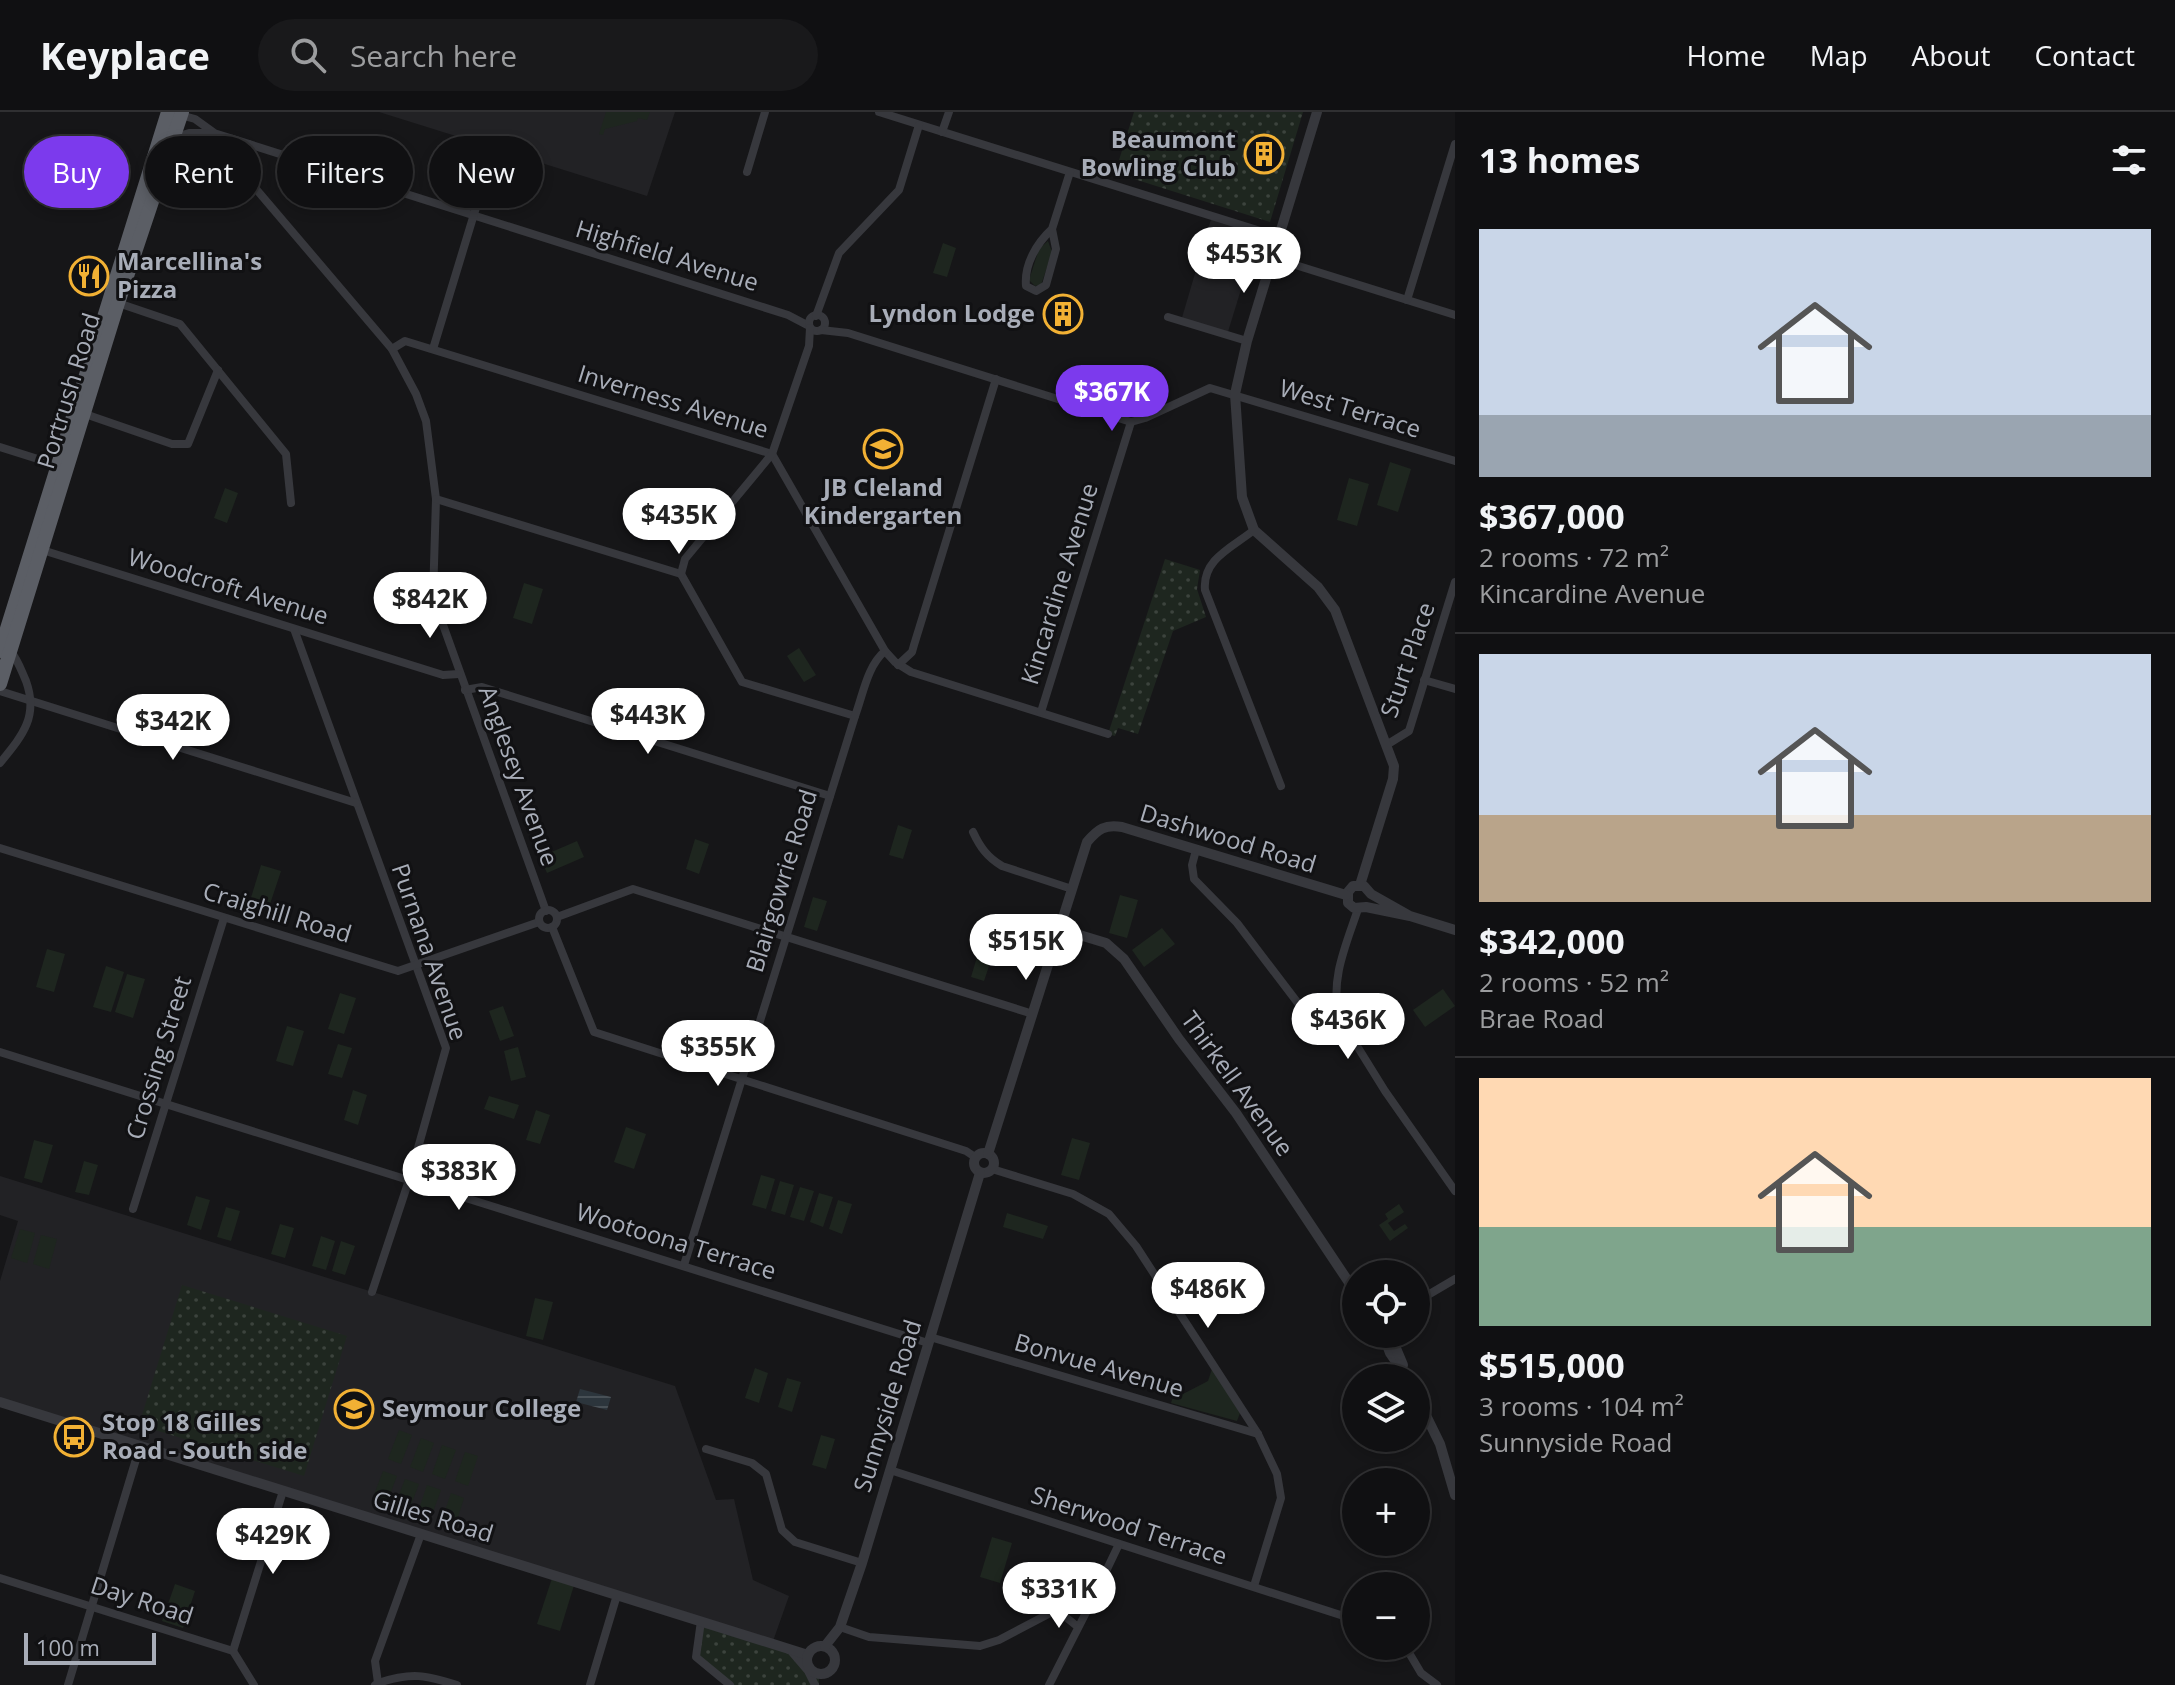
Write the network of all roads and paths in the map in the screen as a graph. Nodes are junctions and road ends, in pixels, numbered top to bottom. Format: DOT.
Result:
graph roads {
  1 [pos="879,112"];
  2 [pos="949,112"];
  3 [pos="1317,112"];
  4 [pos="765,113"];
  5 [pos="174,114"];
  6 [pos="919,125"];
  7 [pos="942,132"];
  8 [pos="214,133"];
  9 [pos="172,136"];
  10 [pos="179,136"];
  11 [pos="224,136"];
  12 [pos="1455,144"];
  13 [pos="261,148"];
  14 [pos="747,172"];
  15 [pos="1070,172"];
  16 [pos="261,195"];
  17 [pos="147,208"];
  18 [pos="475,208"];
  19 [pos="473,215"];
  20 [pos="1052,229"];
  21 [pos="1279,237"];
  22 [pos="1273,258"];
  23 [pos="1407,300"];
  24 [pos="114,302"];
  25 [pos="1455,315"];
  26 [pos="1168,317"];
  27 [pos="817,323"];
  28 [pos="1247,341"];
  29 [pos="392,349"];
  30 [pos="433,349"];
  31 [pos="218,370"];
  32 [pos="996,379"];
  33 [pos="1235,394"];
  34 [pos="85,414"];
  35 [pos="1131,422"];
  36 [pos="0,447"];
  37 [pos="772,454"];
  38 [pos="1455,461"];
  39 [pos="63,467"];
  40 [pos="436,499"];
  41 [pos="291,503"];
  42 [pos="1254,530"];
  43 [pos="37,549"];
  44 [pos="681,574"];
  45 [pos="1455,582"];
  46 [pos="294,629"];
  47 [pos="5,651"];
  48 [pos="885,651"];
  49 [pos="898,665"];
  50 [pos="459,674"];
  51 [pos="1424,680"];
  52 [pos="0,684"];
  53 [pos="1455,689"];
  54 [pos="465,690"];
  55 [pos="0,691"];
  56 [pos="30,701"];
  57 [pos="1041,712"];
  58 [pos="855,716"];
  59 [pos="1108,734"];
  60 [pos="1388,744"];
  61 [pos="0,763"];
  62 [pos="1281,786"];
  63 [pos="830,796"];
  64 [pos="356,803"];
  65 [pos="973,832"];
  66 [pos="0,848"];
  67 [pos="1196,850"];
  68 [pos="1360,885"];
  69 [pos="1072,889"];
  70 [pos="1371,894"];
  71 [pos="1346,895"];
  72 [pos="1362,908"];
  73 [pos="546,911"];
  74 [pos="1410,916"];
  75 [pos="557,917"];
  76 [pos="224,918"];
  77 [pos="539,922"];
  78 [pos="552,927"];
  79 [pos="1060,929"];
  80 [pos="1455,930"];
  81 [pos="785,937"];
  82 [pos="415,967"];
  83 [pos="1033,1014"];
  84 [pos="1339,1017"];
  85 [pos="0,1052"];
  86 [pos="742,1079"];
  87 [pos="166,1105"];
  88 [pos="988,1154"];
  89 [pos="975,1157"];
  90 [pos="992,1169"];
  91 [pos="980,1173"];
  92 [pos="409,1180"];
  93 [pos="1455,1191"];
  94 [pos="133,1209"];
  95 [pos="684,1265"];
  96 [pos="1342,1272"];
  97 [pos="1455,1279"];
  98 [pos="372,1292"];
  99 [pos="1430,1294"];
  100 [pos="929,1340"];
  101 [pos="0,1402"];
  102 [pos="1430,1424"];
  103 [pos="1258,1434"];
  104 [pos="140,1446"];
  105 [pos="706,1449"];
  106 [pos="890,1470"];
  107 [pos="283,1491"];
  108 [pos="1455,1495"];
  109 [pos="421,1534"];
  110 [pos="1119,1544"];
  111 [pos="862,1563"];
  112 [pos="0,1578"];
  113 [pos="1254,1586"];
  114 [pos="1098,1588"];
  115 [pos="617,1595"];
  116 [pos="90,1605"];
  117 [pos="1057,1610"];
  118 [pos="1342,1615"];
  119 [pos="701,1621"];
  120 [pos="840,1627"];
  121 [pos="1078,1627"];
  122 [pos="825,1646"];
  123 [pos="790,1649"];
  124 [pos="233,1651"];
  125 [pos="808,1655"];
  126 [pos="1413,1660"];
  127 [pos="818,1681"];
  128 [pos="377,1684"];
  129 [pos="68,1685"];
  130 [pos="254,1685"];
  131 [pos="457,1685"];
  132 [pos="590,1685"];
  133 [pos="730,1685"];
  134 [pos="1049,1685"];
  135 [pos="1437,1685"];
  1 -- 6 [label="street"];
  2 -- 7 [label="street"];
  3 -- 21 [label="street"];
  4 -- 14 [label="street"];
  5 -- 8 [label="street, Highfield Avenue"];
  5 -- 9 [label="highway, Portrush Road"];
  5 -- 24 [label="highway, Portrush Road"];
  6 -- 7 [label="street"];
  6 -- 27 [label="street"];
  7 -- 15 [label="street"];
  8 -- 10 [label="street, Highfield Avenue"];
  8 -- 11 [label="street, Highfield Avenue"];
  12 -- 23 [label="street"];
  13 -- 19 [label="street, Highfield Avenue"];
  15 -- 20 [label="street"];
  15 -- 21 [label="street"];
  16 -- 29 [label="street, Anglesey Avenue"];
  17 -- 24 [label="highway, Portrush Road"];
  18 -- 19 [label="street"];
  19 -- 27 [label="street, Highfield Avenue"];
  19 -- 30 [label="street"];
  20 -- 20 [label="street"];
  21 -- 22 [label="street"];
  22 -- 23 [label="street"];
  22 -- 28 [label="street"];
  23 -- 25 [label="street"];
  24 -- 31 [label="street"];
  24 -- 34 [label="highway, Portrush Road"];
  24 -- 39 [label="highway, Portrush Road"];
  26 -- 28 [label="street"];
  27 -- 32 [label="street, Highfield Avenue"];
  27 -- 37 [label="street"];
  28 -- 33 [label="street"];
  29 -- 30 [label="street, Inverness Avenue"];
  29 -- 40 [label="street, Anglesey Avenue"];
  30 -- 37 [label="street, Inverness Avenue"];
  31 -- 34 [label="street"];
  31 -- 41 [label="street"];
  32 -- 35 [label="street, Highfield Avenue"];
  32 -- 49 [label="street"];
  33 -- 35 [label="street"];
  33 -- 38 [label="street, West Terrace"];
  33 -- 42 [label="street"];
  34 -- 39 [label="highway, Portrush Road"];
  35 -- 57 [label="street, Kincardine Avenue"];
  36 -- 39 [label="street"];
  37 -- 44 [label="street"];
  37 -- 48 [label="street, Inverness Avenue"];
  39 -- 43 [label="highway, Portrush Road"];
  40 -- 44 [label="street"];
  40 -- 50 [label="street, Anglesey Avenue"];
  42 -- 60 [label="street"];
  42 -- 62 [label="street"];
  43 -- 46 [label="street, Woodcroft Avenue"];
  43 -- 47 [label="highway, Portrush Road"];
  44 -- 58 [label="street"];
  45 -- 51 [label="street, Sturt Place"];
  46 -- 50 [label="street, Woodcroft Avenue"];
  46 -- 64 [label="street, Purnana Avenue"];
  47 -- 52 [label="highway, Portrush Road"];
  47 -- 56 [label="street"];
  48 -- 49 [label="street, Inverness Avenue"];
  48 -- 58 [label="street, Blairgowrie Road"];
  49 -- 57 [label="street, Inverness Avenue"];
  50 -- 54 [label="street, Anglesey Avenue"];
  51 -- 53 [label="street"];
  51 -- 60 [label="street, Sturt Place"];
  54 -- 63 [label="street"];
  54 -- 73 [label="street, Anglesey Avenue"];
  55 -- 56 [label="street"];
  56 -- 61 [label="street"];
  56 -- 64 [label="street"];
  57 -- 59 [label="street, Inverness Avenue"];
  58 -- 63 [label="street, Blairgowrie Road"];
  60 -- 68 [label="street"];
  63 -- 81 [label="street, Blairgowrie Road"];
  64 -- 82 [label="street, Purnana Avenue"];
  65 -- 69 [label="street"];
  66 -- 76 [label="street, Craighill Road"];
  67 -- 69 [label="street, Dashwood Road"];
  67 -- 71 [label="street, Dashwood Road"];
  67 -- 84 [label="street"];
  68 -- 70 [label="street"];
  68 -- 71 [label="street"];
  69 -- 79 [label="street"];
  70 -- 72 [label="street"];
  70 -- 74 [label="street"];
  71 -- 72 [label="street"];
  72 -- 74 [label="street"];
  72 -- 84 [label="street"];
  73 -- 75 [label="street"];
  73 -- 77 [label="street"];
  74 -- 80 [label="street"];
  75 -- 78 [label="street"];
  75 -- 81 [label="street"];
  76 -- 82 [label="street, Craighill Road"];
  76 -- 87 [label="street, Crossing Street"];
  77 -- 78 [label="street"];
  77 -- 82 [label="street, Craighill Road"];
  78 -- 86 [label="street"];
  79 -- 83 [label="street"];
  79 -- 96 [label="street, Thirkell Avenue"];
  81 -- 83 [label="street"];
  81 -- 86 [label="street, Blairgowrie Road"];
  82 -- 92 [label="street, Purnana Avenue"];
  83 -- 88 [label="street"];
  84 -- 93 [label="street"];
  85 -- 87 [label="street, Wootoona Terrace"];
  86 -- 89 [label="street"];
  86 -- 95 [label="street, Blairgowrie Road"];
  87 -- 92 [label="street, Wootoona Terrace"];
  87 -- 94 [label="street, Crossing Street"];
  88 -- 89 [label="street"];
  88 -- 90 [label="street"];
  89 -- 91 [label="street"];
  90 -- 91 [label="street"];
  90 -- 103 [label="street"];
  91 -- 100 [label="street, Sunnyside Road"];
  92 -- 95 [label="street, Wootoona Terrace"];
  92 -- 98 [label="street, Purnana Avenue"];
  95 -- 100 [label="street, Wootoona Terrace"];
  97 -- 99 [label="street"];
  100 -- 103 [label="street, Bonvue Avenue"];
  100 -- 106 [label="street, Sunnyside Road"];
  101 -- 104 [label="street, Gilles Road"];
  102 -- 108 [label="street"];
  103 -- 113 [label="street"];
  104 -- 107 [label="street, Gilles Road"];
  104 -- 116 [label="street"];
  105 -- 111 [label="street"];
  106 -- 110 [label="street, Sherwood Terrace"];
  106 -- 111 [label="street, Sunnyside Road"];
  107 -- 109 [label="street, Gilles Road"];
  107 -- 124 [label="street"];
  109 -- 115 [label="street, Gilles Road"];
  109 -- 128 [label="street"];
  110 -- 113 [label="street, Sherwood Terrace"];
  110 -- 114 [label="street"];
  111 -- 120 [label="street, Sunnyside Road"];
  112 -- 116 [label="street, Day Road"];
  113 -- 118 [label="street, Sherwood Terrace"];
  114 -- 117 [label="street"];
  114 -- 121 [label="street"];
  115 -- 119 [label="street, Gilles Road"];
  115 -- 132 [label="street"];
  116 -- 124 [label="street, Day Road"];
  116 -- 129 [label="street"];
  117 -- 120 [label="street"];
  117 -- 121 [label="street"];
  119 -- 123 [label="street, Gilles Road"];
  119 -- 133 [label="street"];
  120 -- 122 [label="street, Sunnyside Road"];
  121 -- 134 [label="street"];
  122 -- 125 [label="street"];
  122 -- 127 [label="street"];
  123 -- 125 [label="street, Gilles Road"];
  123 -- 127 [label="street"];
  124 -- 130 [label="street"];
  125 -- 127 [label="street"];
  126 -- 135 [label="street"];
  128 -- 131 [label="street"];
}
